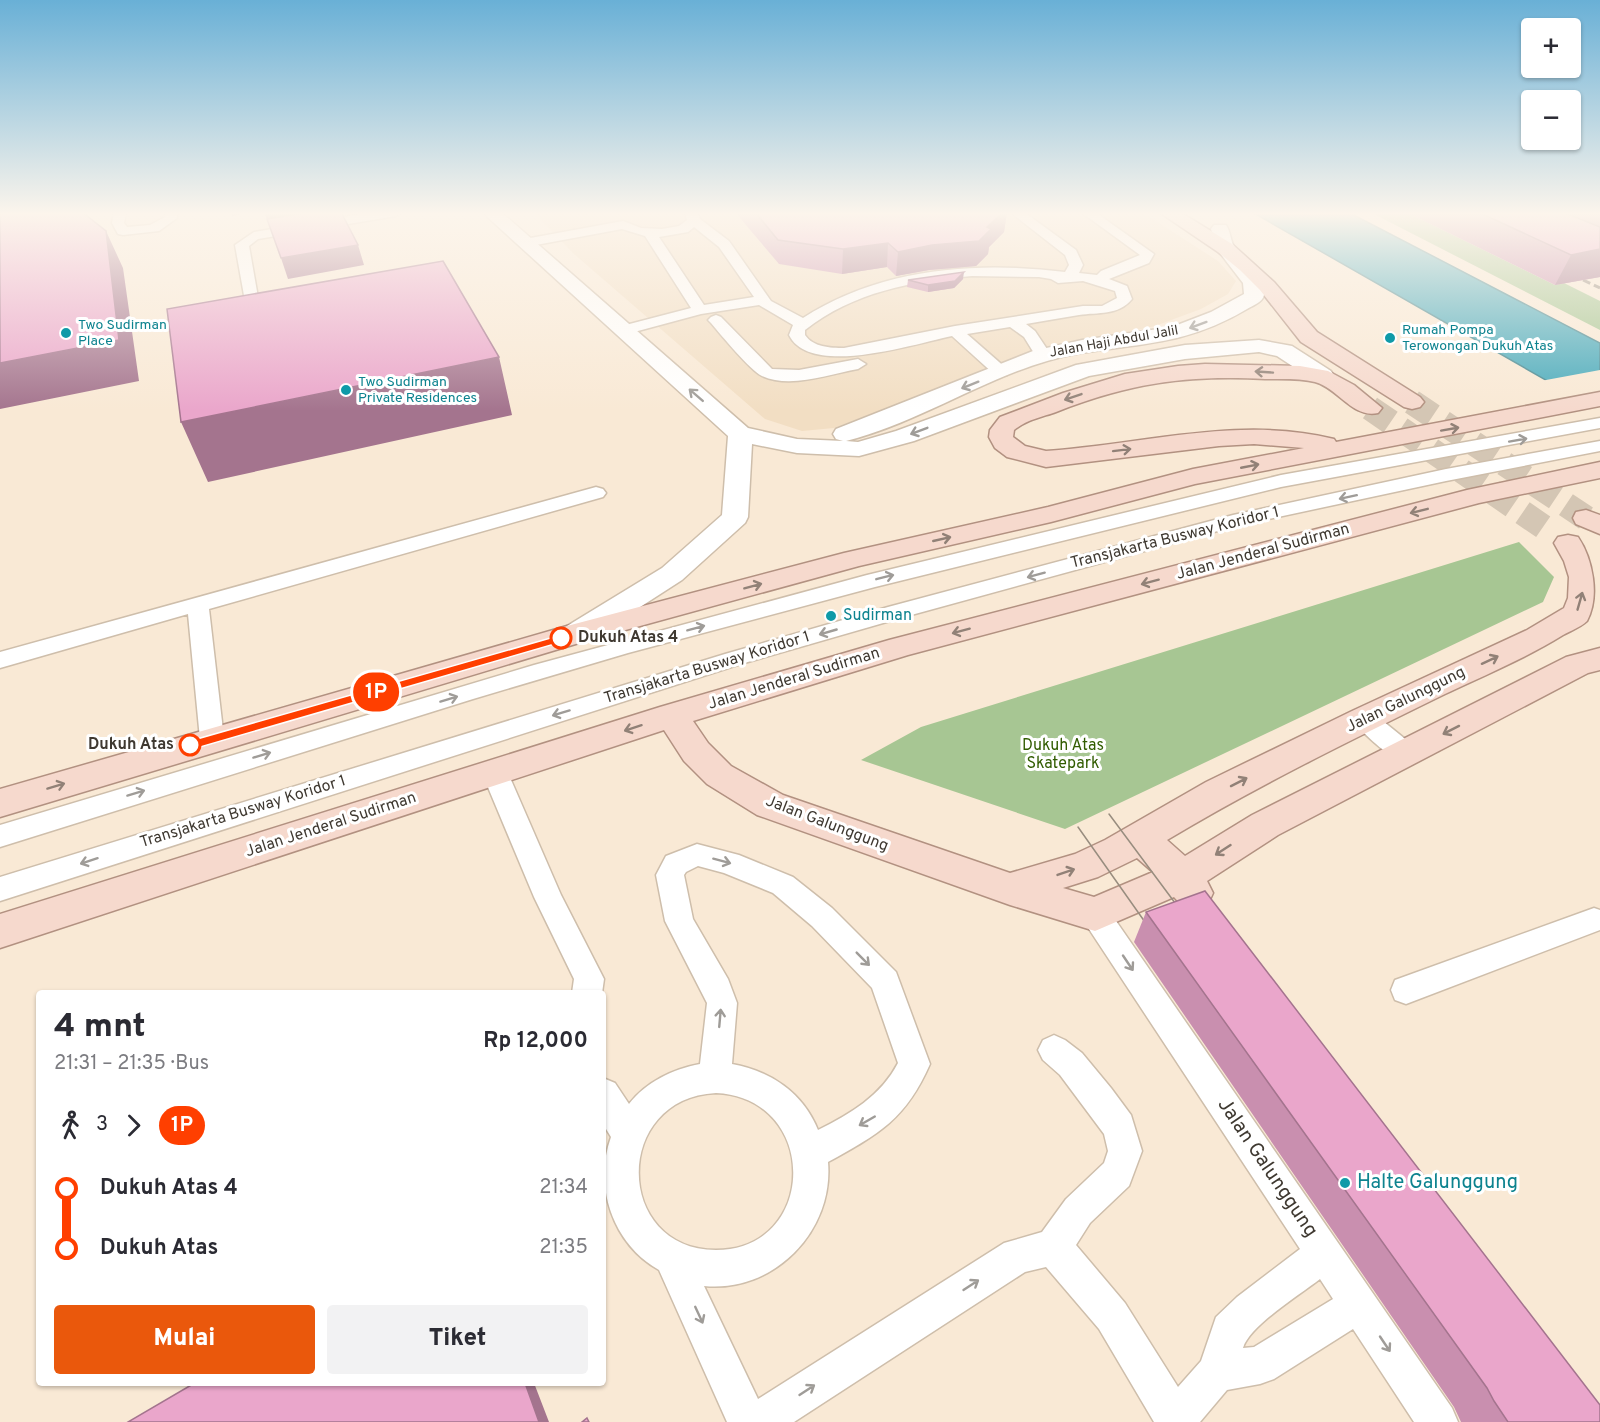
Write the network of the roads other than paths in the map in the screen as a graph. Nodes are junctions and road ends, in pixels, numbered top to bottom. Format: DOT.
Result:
graph roads {
  1 [pos="247,278"];
  2 [pos="565,278"];
  3 [pos="679,278"];
  4 [pos="747,278"];
  5 [pos="925,278"];
  6 [pos="1077,278"];
  7 [pos="1250,278"];
  8 [pos="1260,278"];
  9 [pos="1101,279"];
  10 [pos="762,300"];
  11 [pos="699,310"];
  12 [pos="717,320"];
  13 [pos="1013,322"];
  14 [pos="803,324"];
  15 [pos="255,328"];
  16 [pos="623,330"];
  17 [pos="961,336"];
  18 [pos="1043,355"];
  19 [pos="1001,372"];
  20 [pos="1323,376"];
  21 [pos="1600,399"];
  22 [pos="1412,402"];
  23 [pos="1370,408"];
  24 [pos="1600,423"];
  25 [pos="740,434"];
  26 [pos="797,446"];
  27 [pos="1600,446"];
  28 [pos="1342,447"];
  29 [pos="1600,470"];
  30 [pos="596,493"];
  31 [pos="1575,529"];
  32 [pos="1600,561"];
  33 [pos="198,606"];
  34 [pos="578,633"];
  35 [pos="1600,659"];
  36 [pos="0,660"];
  37 [pos="672,715"];
  38 [pos="1364,719"];
  39 [pos="212,739"];
  40 [pos="1406,753"];
  41 [pos="495,773"];
  42 [pos="0,803"];
  43 [pos="0,836"];
  44 [pos="1140,840"];
  45 [pos="1182,877"];
  46 [pos="0,889"];
  47 [pos="1010,889"];
  48 [pos="1095,914"];
  49 [pos="1594,920"];
  50 [pos="1217,924"];
  51 [pos="0,931"];
  52 [pos="587,990"];
  53 [pos="1406,990"];
  54 [pos="1054,1050"];
  55 [pos="715,1076"];
  56 [pos="606,1099"];
  57 [pos="630,1136"];
  58 [pos="810,1154"];
  59 [pos="1053,1247"];
  60 [pos="1324,1254"];
  61 [pos="674,1262"];
  62 [pos="1358,1305"];
  63 [pos="1217,1372"];
  64 [pos="1174,1421"];
  65 [pos="748,1422"];
  66 [pos="758,1422"];
  67 [pos="1438,1422"];
  1 -- 15 [label="lane"];
  2 -- 16 [label="street"];
  3 -- 11 [label="lane"];
  4 -- 10 [label="lane"];
  5 -- 14 [label="lane"];
  6 -- 9 [label="lane"];
  7 -- 18 [label="street, Jalan Haji Abdul Jalil, one-way"];
  8 -- 22 [label="main road"];
  9 -- 13 [label="lane"];
  10 -- 11 [label="lane"];
  10 -- 14 [label="lane"];
  11 -- 16 [label="lane"];
  12 -- 17 [label="lane"];
  13 -- 17 [label="lane"];
  13 -- 18 [label="lane"];
  14 -- 17 [label="lane"];
  25 -- 16 [label="street, one-way"];
  17 -- 19 [label="lane"];
  18 -- 19 [label="street, Jalan Haji Abdul Jalil"];
  19 -- 26 [label="street, Jalan Haji Abdul Jalil, one-way"];
  20 -- 23 [label="main road"];
  20 -- 26 [label="street, Jalan Haji Abdul Jalil, one-way"];
  20 -- 28 [label="main road, one-way"];
  28 -- 21 [label="main road, one-way"];
  43 -- 24 [label="lane, Transjakarta Busway Koridor 1, one-way"];
  25 -- 26 [label="street, Jalan Haji Abdul Jalil"];
  25 -- 34 [label="street"];
  27 -- 46 [label="lane, Transjakarta Busway Koridor 1, one-way"];
  34 -- 28 [label="main road, one-way"];
  29 -- 37 [label="main road, Jalan Jenderal Sudirman, one-way"];
  30 -- 33 [label="lane"];
  31 -- 32 [label="main road, Jalan Galunggung"];
  38 -- 31 [label="main road, Jalan Galunggung, one-way"];
  33 -- 36 [label="lane"];
  33 -- 39 [label="lane"];
  34 -- 39 [label="main road"];
  35 -- 40 [label="main road, one-way"];
  37 -- 41 [label="main road, Jalan Jenderal Sudirman, one-way"];
  37 -- 47 [label="main road, Jalan Galunggung"];
  38 -- 40 [label="lane"];
  44 -- 38 [label="main road, Jalan Galunggung, one-way"];
  42 -- 39 [label="main road, one-way"];
  40 -- 45 [label="main road, one-way"];
  41 -- 51 [label="main road, Jalan Jenderal Sudirman"];
  41 -- 52 [label="lane"];
  44 -- 45 [label="main road"];
  47 -- 44 [label="main road, Jalan Galunggung, one-way"];
  45 -- 48 [label="main road"];
  45 -- 50 [label="main road"];
  47 -- 48 [label="main road, Jalan Galunggung"];
  48 -- 60 [label="lane, Jalan Galunggung, one-way"];
  49 -- 53 [label="lane"];
  54 -- 59 [label="lane"];
  55 -- 57 [label="lane"];
  55 -- 58 [label="lane"];
  55 -- 58 [label="lane, one-way"];
  56 -- 57 [label="lane"];
  57 -- 61 [label="lane"];
  58 -- 61 [label="lane"];
  59 -- 64 [label="lane"];
  66 -- 59 [label="lane, one-way"];
  60 -- 62 [label="lane, Jalan Galunggung"];
  60 -- 63 [label="lane"];
  61 -- 65 [label="lane, one-way"];
  62 -- 63 [label="lane"];
  62 -- 67 [label="lane, Jalan Galunggung, one-way"];
  63 -- 64 [label="lane"];
}
